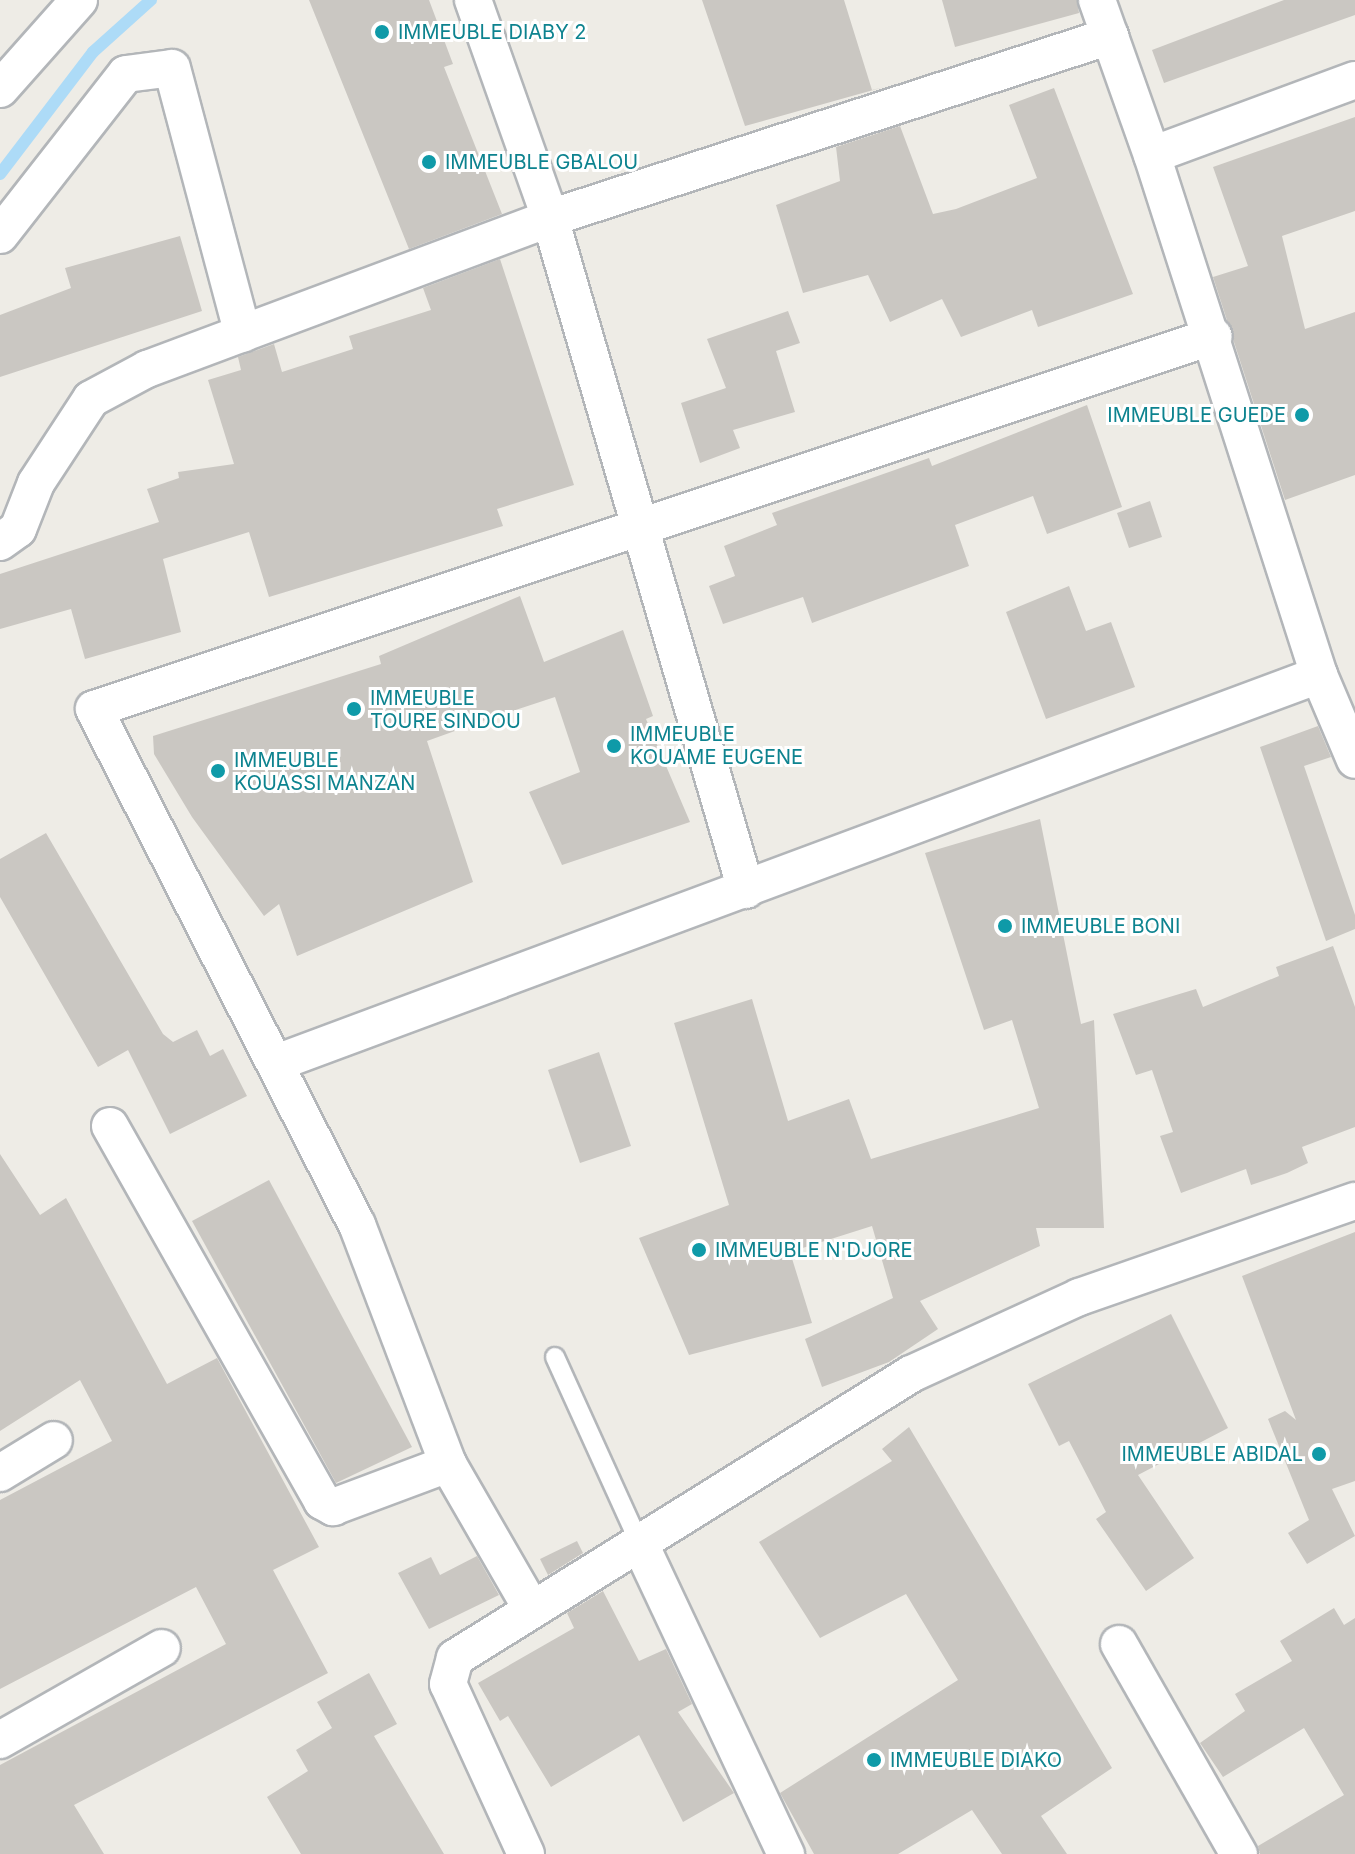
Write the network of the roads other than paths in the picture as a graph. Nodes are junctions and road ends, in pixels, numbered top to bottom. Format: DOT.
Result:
graph roads {
  1 [pos="79,0"];
  2 [pos="473,0"];
  3 [pos="1097,0"];
  4 [pos="1110,36"];
  5 [pos="1355,80"];
  6 [pos="0,89"];
  7 [pos="1152,155"];
  8 [pos="550,218"];
  9 [pos="0,235"];
  10 [pos="243,334"];
  11 [pos="1214,336"];
  12 [pos="637,525"];
  13 [pos="0,542"];
  14 [pos="1319,675"];
  15 [pos="1355,760"];
  16 [pos="746,890"];
  17 [pos="276,1063"];
  18 [pos="110,1126"];
  19 [pos="1355,1201"];
  20 [pos="555,1357"];
  21 [pos="54,1440"];
  22 [pos="448,1464"];
  23 [pos="0,1473"];
  24 [pos="640,1544"];
  25 [pos="530,1606"];
  26 [pos="1119,1644"];
  27 [pos="162,1648"];
  28 [pos="0,1740"];
  29 [pos="526,1854"];
  30 [pos="786,1854"];
  31 [pos="1239,1854"];
  1 -- 6 [label="street"];
  2 -- 8 [label="street"];
  3 -- 4 [label="street"];
  4 -- 7 [label="street"];
  4 -- 8 [label="street"];
  5 -- 7 [label="street"];
  7 -- 11 [label="street"];
  8 -- 10 [label="street"];
  8 -- 12 [label="street"];
  9 -- 10 [label="street"];
  10 -- 13 [label="street"];
  11 -- 12 [label="street"];
  11 -- 14 [label="street"];
  12 -- 16 [label="street"];
  12 -- 17 [label="street"];
  14 -- 15 [label="street"];
  14 -- 16 [label="street"];
  16 -- 17 [label="street"];
  17 -- 22 [label="street"];
  18 -- 22 [label="street"];
  19 -- 24 [label="street"];
  20 -- 24 [label="lane"];
  21 -- 23 [label="street"];
  22 -- 25 [label="street"];
  24 -- 25 [label="street"];
  24 -- 30 [label="street"];
  25 -- 29 [label="street"];
  26 -- 31 [label="street"];
  27 -- 28 [label="street"];
}
